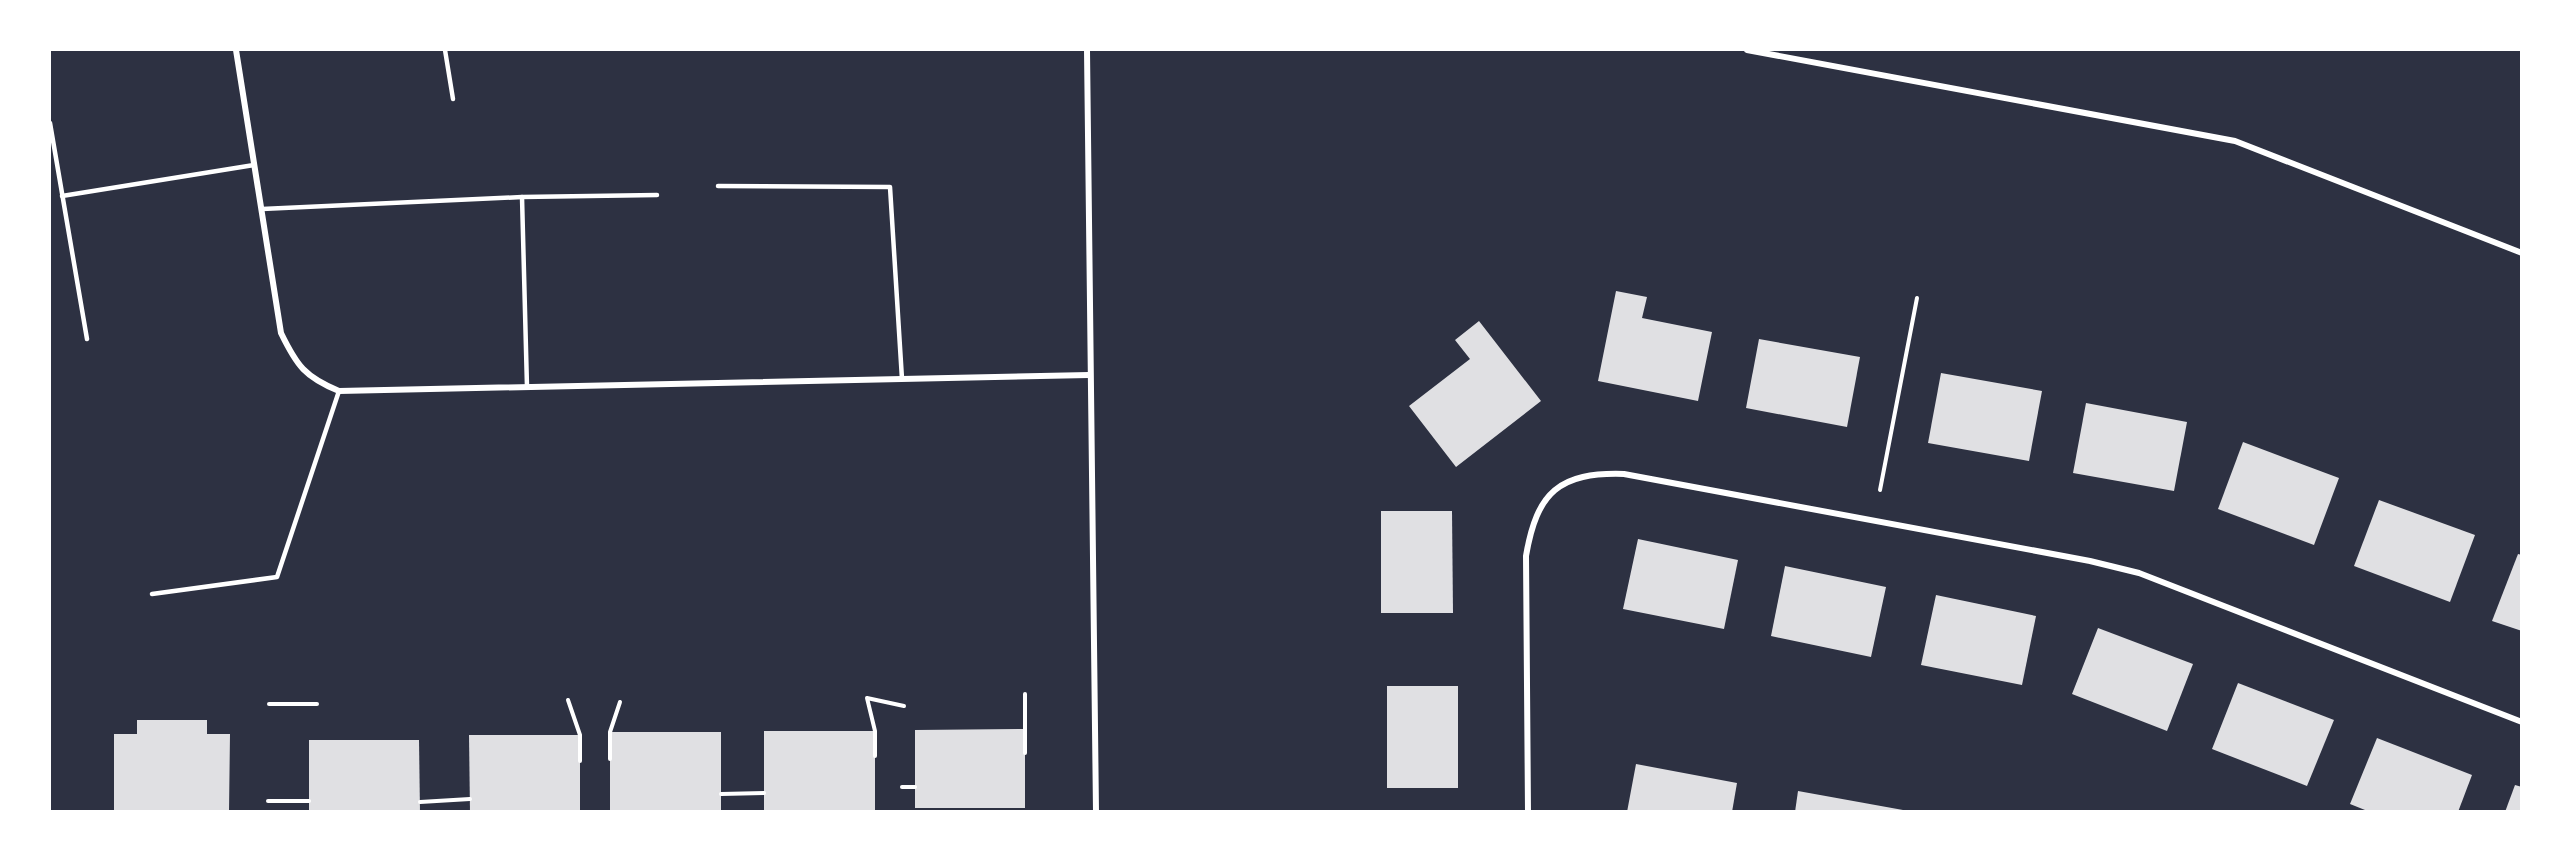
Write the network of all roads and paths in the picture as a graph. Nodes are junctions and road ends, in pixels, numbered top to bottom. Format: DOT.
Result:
graph roads {
  1 [pos="236,50"];
  2 [pos="445,50"];
  3 [pos="1087,50"];
  4 [pos="1747,50"];
  5 [pos="453,99"];
  6 [pos="50,123"];
  7 [pos="254,165"];
  8 [pos="718,186"];
  9 [pos="657,195"];
  10 [pos="62,196"];
  11 [pos="522,197"];
  12 [pos="262,209"];
  13 [pos="2522,253"];
  14 [pos="1917,298"];
  15 [pos="87,339"];
  16 [pos="1089,375"];
  17 [pos="902,379"];
  18 [pos="527,387"];
  19 [pos="339,391"];
  20 [pos="1880,490"];
  21 [pos="152,594"];
  22 [pos="1025,694"];
  23 [pos="568,700"];
  24 [pos="621,702"];
  25 [pos="269,704"];
  26 [pos="317,704"];
  27 [pos="904,706"];
  28 [pos="2522,722"];
  29 [pos="1025,753"];
  30 [pos="875,756"];
  31 [pos="610,759"];
  32 [pos="580,761"];
  33 [pos="902,787"];
  34 [pos="915,787"];
  35 [pos="764,793"];
  36 [pos="721,794"];
  37 [pos="470,799"];
  38 [pos="268,801"];
  39 [pos="309,801"];
  40 [pos="420,801"];
  41 [pos="1096,812"];
  42 [pos="1528,812"];
  1 -- 7 [label="street"];
  2 -- 5 [label="lane"];
  3 -- 16 [label="street"];
  4 -- 13 [label="street"];
  6 -- 10 [label="lane"];
  7 -- 10 [label="lane"];
  7 -- 12 [label="street"];
  8 -- 17 [label="lane"];
  9 -- 11 [label="lane"];
  10 -- 15 [label="lane"];
  11 -- 12 [label="lane"];
  11 -- 18 [label="lane"];
  12 -- 19 [label="street"];
  14 -- 20 [label="path"];
  16 -- 17 [label="street"];
  16 -- 41 [label="street"];
  17 -- 18 [label="street"];
  18 -- 19 [label="street"];
  19 -- 21 [label="lane"];
  22 -- 29 [label="path"];
  23 -- 32 [label="path"];
  24 -- 31 [label="path"];
  25 -- 26 [label="path"];
  27 -- 30 [label="path"];
  28 -- 42 [label="street"];
  33 -- 34 [label="path"];
  35 -- 36 [label="path"];
  37 -- 40 [label="path"];
  38 -- 39 [label="path"];
}
